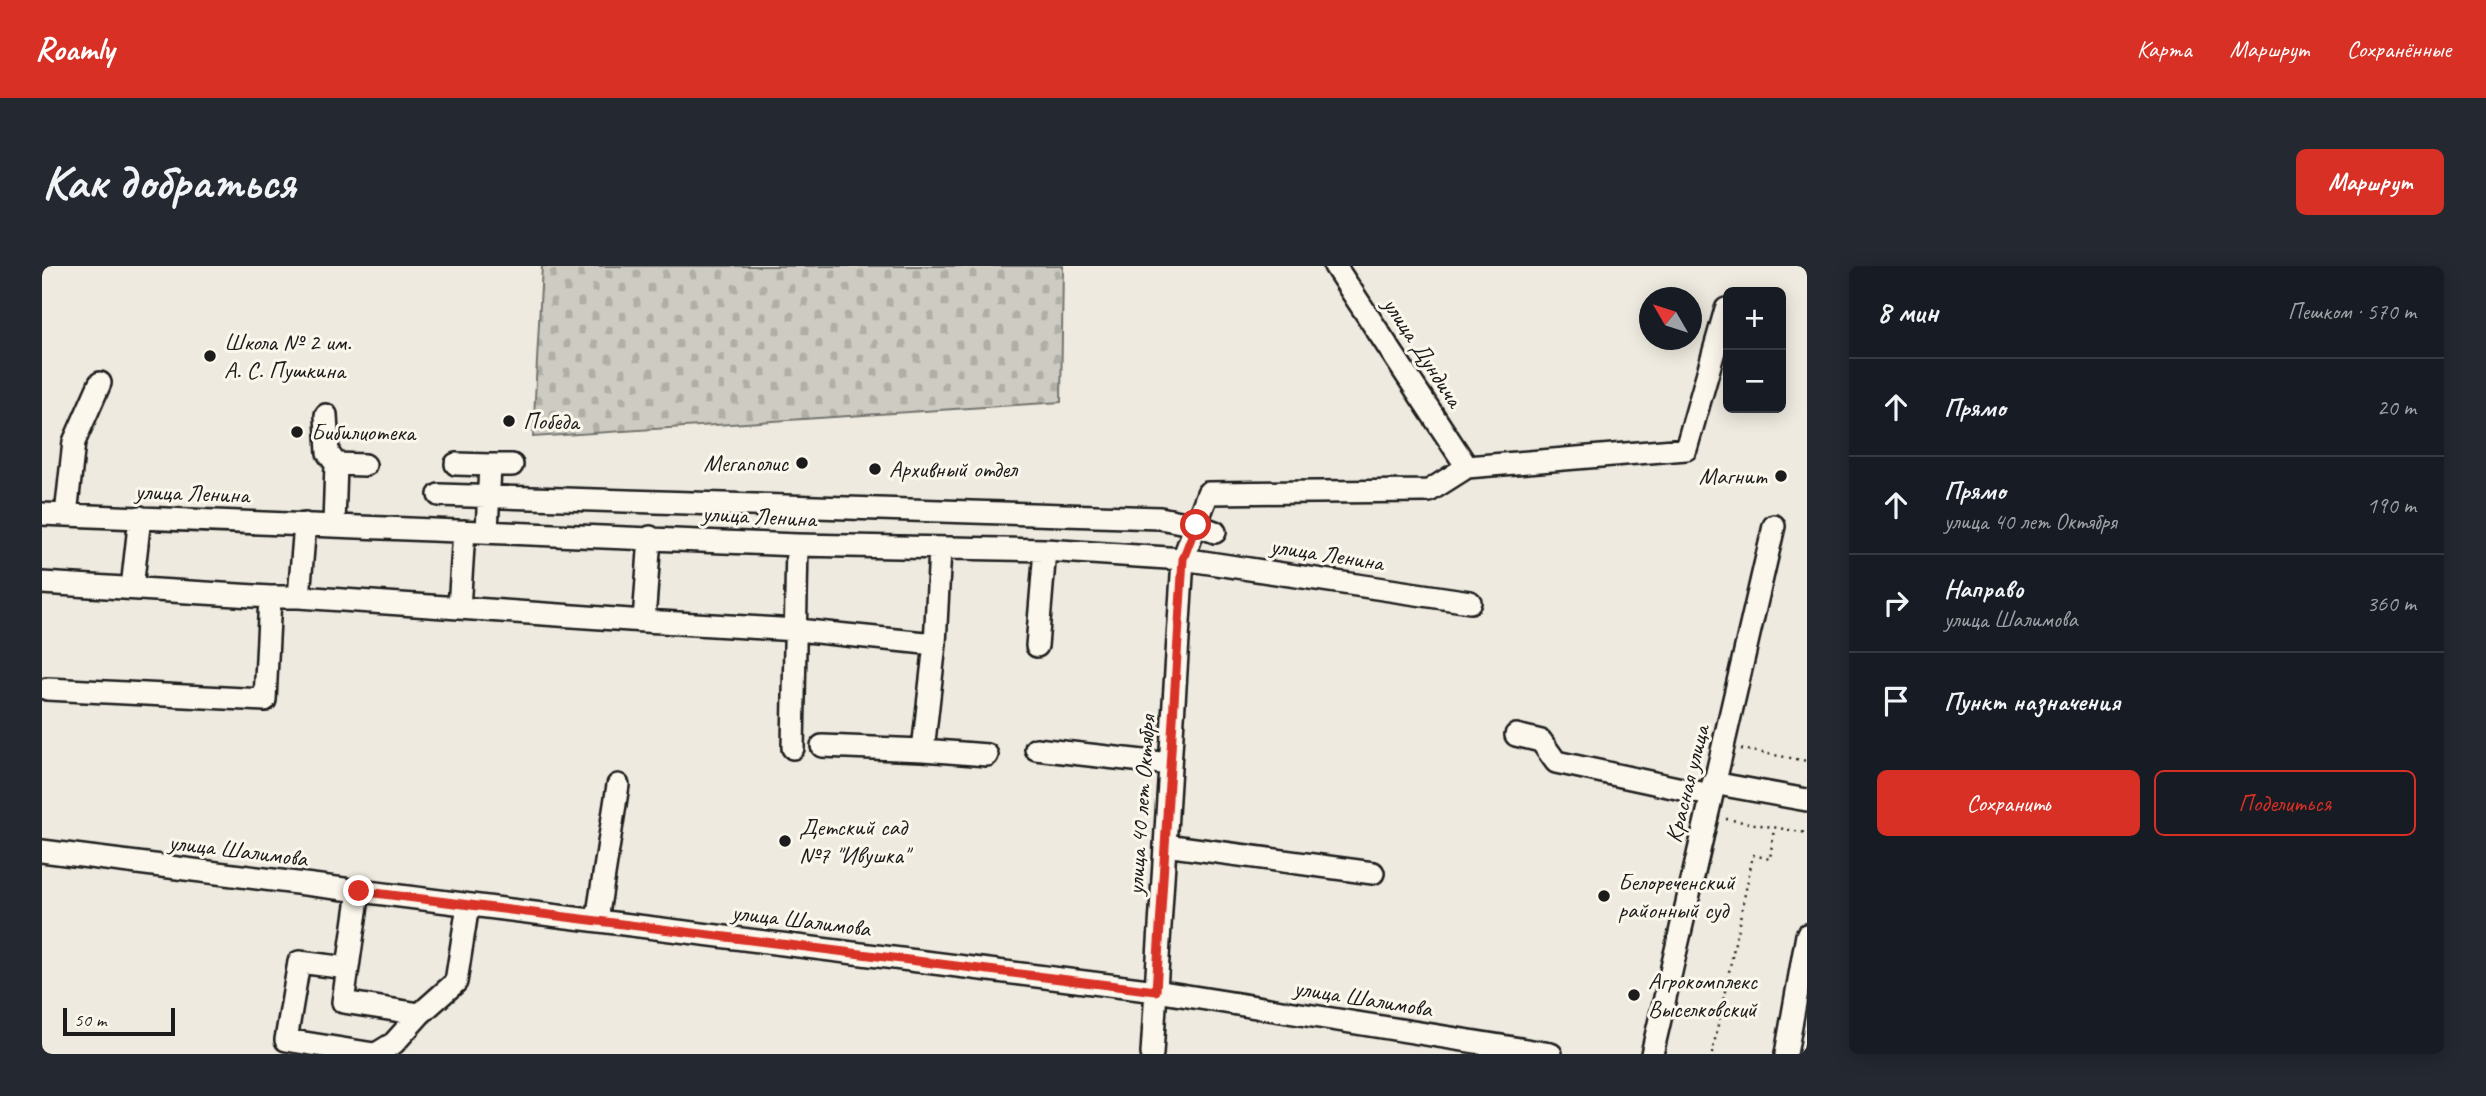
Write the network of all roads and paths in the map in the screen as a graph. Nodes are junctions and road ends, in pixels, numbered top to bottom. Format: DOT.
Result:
graph roads {
  1 [pos="1335,266"];
  2 [pos="1723,320"];
  3 [pos="100,383"];
  4 [pos="326,415"];
  5 [pos="336,464"];
  6 [pos="456,464"];
  7 [pos="490,464"];
  8 [pos="365,465"];
  9 [pos="512,466"];
  10 [pos="1466,467"];
  11 [pos="439,495"];
  12 [pos="489,496"];
  13 [pos="42,513"];
  14 [pos="66,515"];
  15 [pos="140,517"];
  16 [pos="305,524"];
  17 [pos="334,525"];
  18 [pos="1774,526"];
  19 [pos="1206,528"];
  20 [pos="464,531"];
  21 [pos="487,532"];
  22 [pos="650,537"];
  23 [pos="797,545"];
  24 [pos="940,549"];
  25 [pos="1045,550"];
  26 [pos="1183,559"];
  27 [pos="42,583"];
  28 [pos="132,588"];
  29 [pos="270,597"];
  30 [pos="299,597"];
  31 [pos="1471,602"];
  32 [pos="459,608"];
  33 [pos="644,621"];
  34 [pos="797,630"];
  35 [pos="935,644"];
  36 [pos="1037,646"];
  37 [pos="47,689"];
  38 [pos="1516,735"];
  39 [pos="1724,746"];
  40 [pos="822,747"];
  41 [pos="793,748"];
  42 [pos="1036,749"];
  43 [pos="923,750"];
  44 [pos="987,755"];
  45 [pos="1807,761"];
  46 [pos="1170,764"];
  47 [pos="618,785"];
  48 [pos="1807,788"];
  49 [pos="1712,791"];
  50 [pos="1807,800"];
  51 [pos="1774,828"];
  52 [pos="1807,833"];
  53 [pos="1166,845"];
  54 [pos="42,851"];
  55 [pos="1373,873"];
  56 [pos="359,891"];
  57 [pos="468,905"];
  58 [pos="597,920"];
  59 [pos="1807,935"];
  60 [pos="347,968"];
  61 [pos="1156,991"];
  62 [pos="420,1014"];
  63 [pos="375,1054"];
  64 [pos="1152,1054"];
  65 [pos="1551,1054"];
  66 [pos="1653,1054"];
  67 [pos="1713,1054"];
  68 [pos="1786,1054"];
  1 -- 10 [label="street, улица Дундича"];
  2 -- 10 [label="street"];
  3 -- 14 [label="street"];
  4 -- 5 [label="street"];
  5 -- 8 [label="street"];
  5 -- 17 [label="street"];
  6 -- 7 [label="street"];
  7 -- 9 [label="street"];
  7 -- 12 [label="street"];
  10 -- 19 [label="street, улица 40 лет Октября"];
  11 -- 12 [label="street"];
  12 -- 19 [label="street"];
  12 -- 21 [label="street"];
  13 -- 14 [label="street, улица Ленина"];
  14 -- 15 [label="street, улица Ленина"];
  15 -- 16 [label="street, улица Ленина"];
  15 -- 28 [label="street"];
  16 -- 17 [label="street, улица Ленина"];
  16 -- 30 [label="street"];
  17 -- 20 [label="street, улица Ленина"];
  18 -- 39 [label="street, Красная улица"];
  19 -- 26 [label="street, улица 40 лет Октября"];
  20 -- 21 [label="street, улица Ленина"];
  20 -- 32 [label="street"];
  21 -- 22 [label="street, улица Ленина"];
  22 -- 23 [label="street, улица Ленина"];
  22 -- 33 [label="street"];
  23 -- 24 [label="street, улица Ленина"];
  23 -- 34 [label="street"];
  24 -- 25 [label="street, улица Ленина"];
  24 -- 35 [label="street"];
  25 -- 26 [label="street, улица Ленина"];
  25 -- 36 [label="street"];
  26 -- 31 [label="street, улица Ленина"];
  26 -- 46 [label="street, улица 40 лет Октября"];
  27 -- 28 [label="street"];
  28 -- 29 [label="street"];
  29 -- 30 [label="street"];
  29 -- 37 [label="street"];
  30 -- 32 [label="street"];
  32 -- 33 [label="street"];
  33 -- 34 [label="street"];
  34 -- 35 [label="street"];
  34 -- 41 [label="street"];
  35 -- 43 [label="street"];
  38 -- 49 [label="street"];
  39 -- 45 [label="path"];
  39 -- 49 [label="street, Красная улица"];
  40 -- 43 [label="street"];
  42 -- 46 [label="street"];
  43 -- 44 [label="street"];
  46 -- 53 [label="street, улица 40 лет Октября"];
  47 -- 58 [label="street"];
  48 -- 49 [label="street"];
  49 -- 50 [label="street"];
  49 -- 51 [label="path"];
  49 -- 66 [label="street, Красная улица"];
  51 -- 52 [label="path"];
  51 -- 67 [label="path"];
  53 -- 55 [label="street"];
  53 -- 61 [label="street, улица 40 лет Октября"];
  54 -- 56 [label="street, улица Шалимова"];
  56 -- 57 [label="street, улица Шалимова"];
  56 -- 60 [label="street"];
  57 -- 58 [label="street, улица Шалимова"];
  57 -- 62 [label="street"];
  58 -- 61 [label="street, улица Шалимова"];
  59 -- 68 [label="street"];
  60 -- 62 [label="street"];
  60 -- 63 [label="street"];
  61 -- 64 [label="street, улица 40 лет Октября"];
  61 -- 65 [label="street, улица Шалимова"];
  62 -- 63 [label="street"];
}
